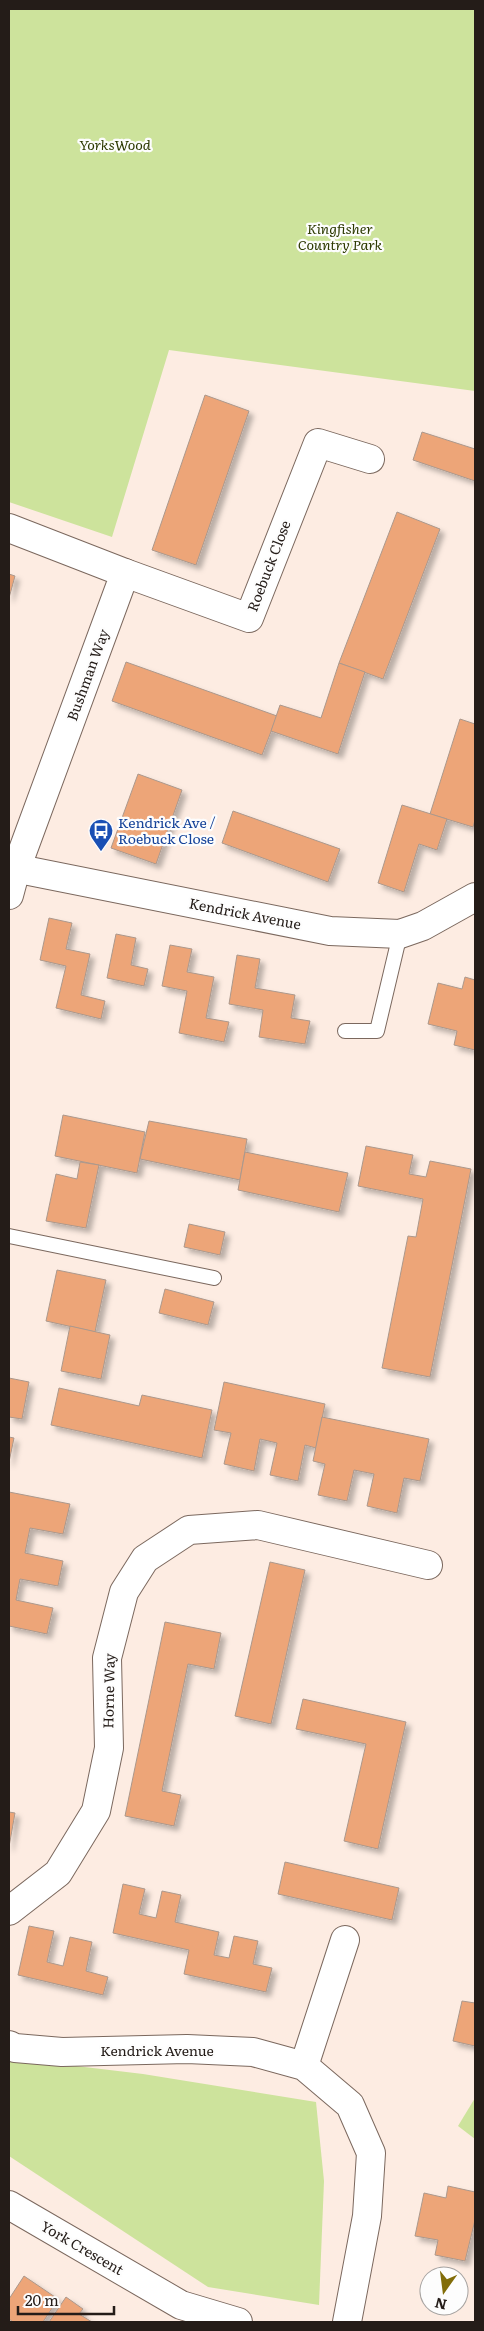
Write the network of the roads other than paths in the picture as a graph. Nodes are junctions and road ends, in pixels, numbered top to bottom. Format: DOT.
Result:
graph roads {
  1 [pos="370,459"];
  2 [pos="9,528"];
  3 [pos="125,573"];
  4 [pos="13,868"];
  5 [pos="9,895"];
  6 [pos="475,897"];
  7 [pos="400,934"];
  8 [pos="345,1031"];
  9 [pos="9,1236"];
  10 [pos="214,1278"];
  11 [pos="428,1565"];
  12 [pos="9,1911"];
  13 [pos="345,1940"];
  14 [pos="9,2045"];
  15 [pos="304,2066"];
  16 [pos="9,2205"];
  17 [pos="238,2322"];
  18 [pos="347,2322"];
  1 -- 3 [label="street, Roebuck Close"];
  2 -- 3 [label="street"];
  3 -- 4 [label="street, Bushman Way"];
  4 -- 5 [label="street, Bushman Way"];
  4 -- 7 [label="street, Kendrick Avenue"];
  6 -- 7 [label="street, Kendrick Avenue"];
  7 -- 8 [label="lane"];
  9 -- 10 [label="lane"];
  11 -- 12 [label="street, Horne Way"];
  13 -- 15 [label="street"];
  14 -- 15 [label="street, Kendrick Avenue"];
  15 -- 18 [label="street, Kendrick Avenue"];
  16 -- 17 [label="street, York Crescent"];
}
